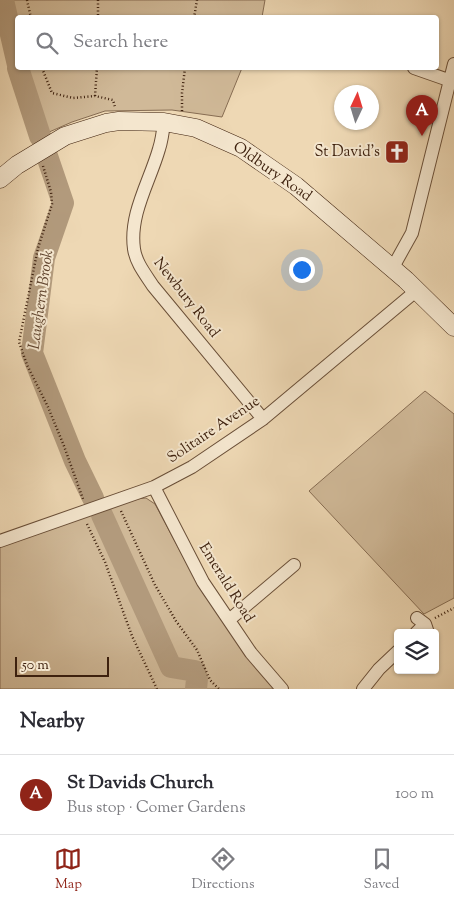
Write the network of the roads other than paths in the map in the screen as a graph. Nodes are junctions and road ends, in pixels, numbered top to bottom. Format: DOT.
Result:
graph roads {
  1 [pos="454,64"];
  2 [pos="420,70"];
  3 [pos="452,81"];
  4 [pos="173,124"];
  5 [pos="0,179"];
  6 [pos="392,269"];
  7 [pos="416,291"];
  8 [pos="454,327"];
  9 [pos="263,419"];
  10 [pos="154,487"];
  11 [pos="0,541"];
  12 [pos="294,566"];
  13 [pos="228,620"];
  14 [pos="394,655"];
  15 [pos="282,689"];
  16 [pos="363,689"];
  1 -- 3 [label="street"];
  2 -- 3 [label="street"];
  3 -- 6 [label="street"];
  4 -- 5 [label="street, Oldbury Road"];
  4 -- 6 [label="street, Oldbury Road"];
  4 -- 9 [label="street, Newbury Road"];
  6 -- 7 [label="street, Oldbury Road"];
  7 -- 8 [label="street, Oldbury Road"];
  7 -- 9 [label="street, Solitaire Avenue"];
  9 -- 10 [label="street, Solitaire Avenue"];
  10 -- 11 [label="street, Solitaire Avenue"];
  10 -- 13 [label="street, Emerald Road"];
  12 -- 13 [label="street"];
  13 -- 15 [label="street, Emerald Road"];
  14 -- 16 [label="street"];
}
